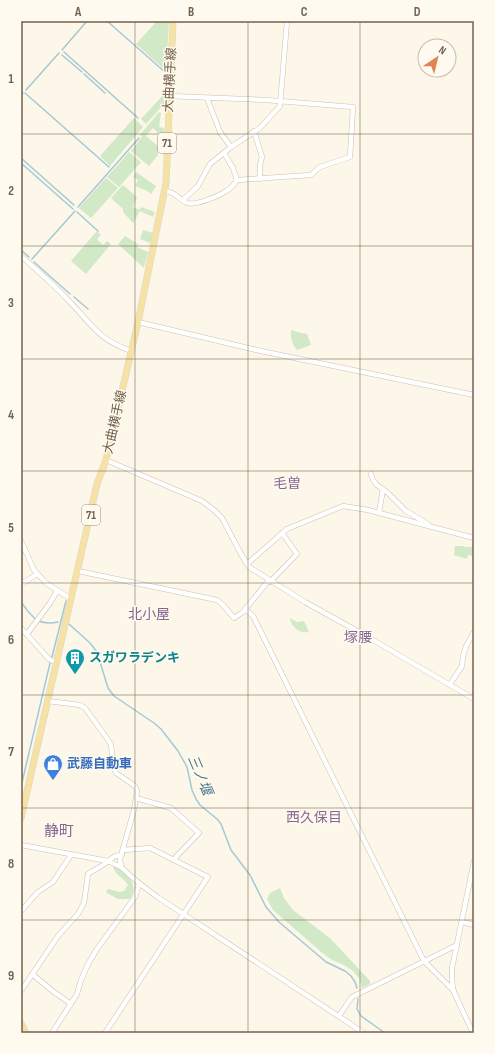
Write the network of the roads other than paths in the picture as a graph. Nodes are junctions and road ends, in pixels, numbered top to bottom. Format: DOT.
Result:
graph roads {
  1 [pos="173,21"];
  2 [pos="287,21"];
  3 [pos="169,96"];
  4 [pos="207,98"];
  5 [pos="281,101"];
  6 [pos="254,131"];
  7 [pos="231,148"];
  8 [pos="224,153"];
  9 [pos="260,179"];
  10 [pos="237,180"];
  11 [pos="165,191"];
  12 [pos="183,200"];
  13 [pos="21,256"];
  14 [pos="138,322"];
  15 [pos="131,351"];
  16 [pos="474,395"];
  17 [pos="106,460"];
  18 [pos="371,474"];
  19 [pos="383,489"];
  20 [pos="379,514"];
  21 [pos="433,527"];
  22 [pos="282,533"];
  23 [pos="474,538"];
  24 [pos="21,541"];
  25 [pos="247,564"];
  26 [pos="78,571"];
  27 [pos="37,574"];
  28 [pos="270,581"];
  29 [pos="21,582"];
  30 [pos="57,591"];
  31 [pos="71,599"];
  32 [pos="245,609"];
  33 [pos="21,628"];
  34 [pos="474,632"];
  35 [pos="26,634"];
  36 [pos="57,663"];
  37 [pos="450,684"];
  38 [pos="474,699"];
  39 [pos="48,701"];
  40 [pos="136,798"];
  41 [pos="21,818"];
  42 [pos="21,845"];
  43 [pos="122,852"];
  44 [pos="71,855"];
  45 [pos="173,860"];
  46 [pos="108,861"];
  47 [pos="474,861"];
  48 [pos="121,867"];
  49 [pos="139,884"];
  50 [pos="21,911"];
  51 [pos="183,914"];
  52 [pos="462,922"];
  53 [pos="474,925"];
  54 [pos="457,945"];
  55 [pos="424,961"];
  56 [pos="32,974"];
  57 [pos="21,990"];
  58 [pos="454,991"];
  59 [pos="71,1004"];
  60 [pos="339,1016"];
  61 [pos="21,1023"];
  62 [pos="473,1030"];
  63 [pos="26,1033"];
  64 [pos="52,1033"];
  65 [pos="105,1033"];
  66 [pos="364,1033"];
  1 -- 3 [label="main road, 大曲横手線 / 71"];
  2 -- 5 [label="street"];
  3 -- 4 [label="street"];
  3 -- 11 [label="main road, 大曲横手線 / 71"];
  4 -- 5 [label="street"];
  4 -- 7 [label="street"];
  5 -- 6 [label="street"];
  5 -- 9 [label="street"];
  6 -- 7 [label="street"];
  6 -- 9 [label="street"];
  7 -- 8 [label="street"];
  8 -- 10 [label="street"];
  8 -- 12 [label="street"];
  9 -- 10 [label="street"];
  10 -- 12 [label="street"];
  11 -- 12 [label="street"];
  11 -- 14 [label="main road, 大曲横手線 / 71"];
  13 -- 15 [label="street"];
  14 -- 15 [label="main road, 大曲横手線 / 71"];
  14 -- 16 [label="street"];
  15 -- 17 [label="main road, 大曲横手線 / 71"];
  17 -- 25 [label="street"];
  17 -- 26 [label="main road, 大曲横手線 / 71"];
  18 -- 19 [label="street"];
  19 -- 20 [label="street"];
  19 -- 21 [label="street"];
  20 -- 21 [label="street"];
  20 -- 22 [label="street"];
  21 -- 23 [label="street"];
  22 -- 25 [label="street"];
  22 -- 28 [label="street"];
  24 -- 27 [label="street"];
  25 -- 28 [label="street"];
  26 -- 31 [label="main road, 大曲横手線 / 71"];
  26 -- 32 [label="street"];
  27 -- 29 [label="street"];
  27 -- 30 [label="street"];
  28 -- 32 [label="street"];
  28 -- 37 [label="street"];
  30 -- 31 [label="street"];
  30 -- 35 [label="street"];
  31 -- 36 [label="main road, 大曲横手線 / 71"];
  32 -- 55 [label="street"];
  33 -- 35 [label="street"];
  34 -- 37 [label="street"];
  35 -- 36 [label="street"];
  36 -- 39 [label="main road, 大曲横手線 / 71"];
  37 -- 38 [label="street"];
  39 -- 40 [label="street"];
  39 -- 41 [label="main road, 大曲横手線 / 71"];
  40 -- 43 [label="street"];
  40 -- 45 [label="street"];
  42 -- 44 [label="street"];
  43 -- 45 [label="street"];
  43 -- 46 [label="street"];
  43 -- 48 [label="street"];
  44 -- 46 [label="street"];
  44 -- 50 [label="street"];
  45 -- 51 [label="street"];
  46 -- 48 [label="street"];
  46 -- 56 [label="street"];
  47 -- 52 [label="street"];
  48 -- 49 [label="street"];
  49 -- 51 [label="street"];
  49 -- 59 [label="street"];
  51 -- 60 [label="street"];
  51 -- 65 [label="street"];
  52 -- 53 [label="street"];
  52 -- 54 [label="street"];
  54 -- 55 [label="street"];
  54 -- 58 [label="street"];
  55 -- 58 [label="street"];
  55 -- 60 [label="street"];
  56 -- 57 [label="street"];
  56 -- 59 [label="street"];
  58 -- 62 [label="street"];
  59 -- 64 [label="street"];
  60 -- 66 [label="street"];
  61 -- 63 [label="main road"];
}
